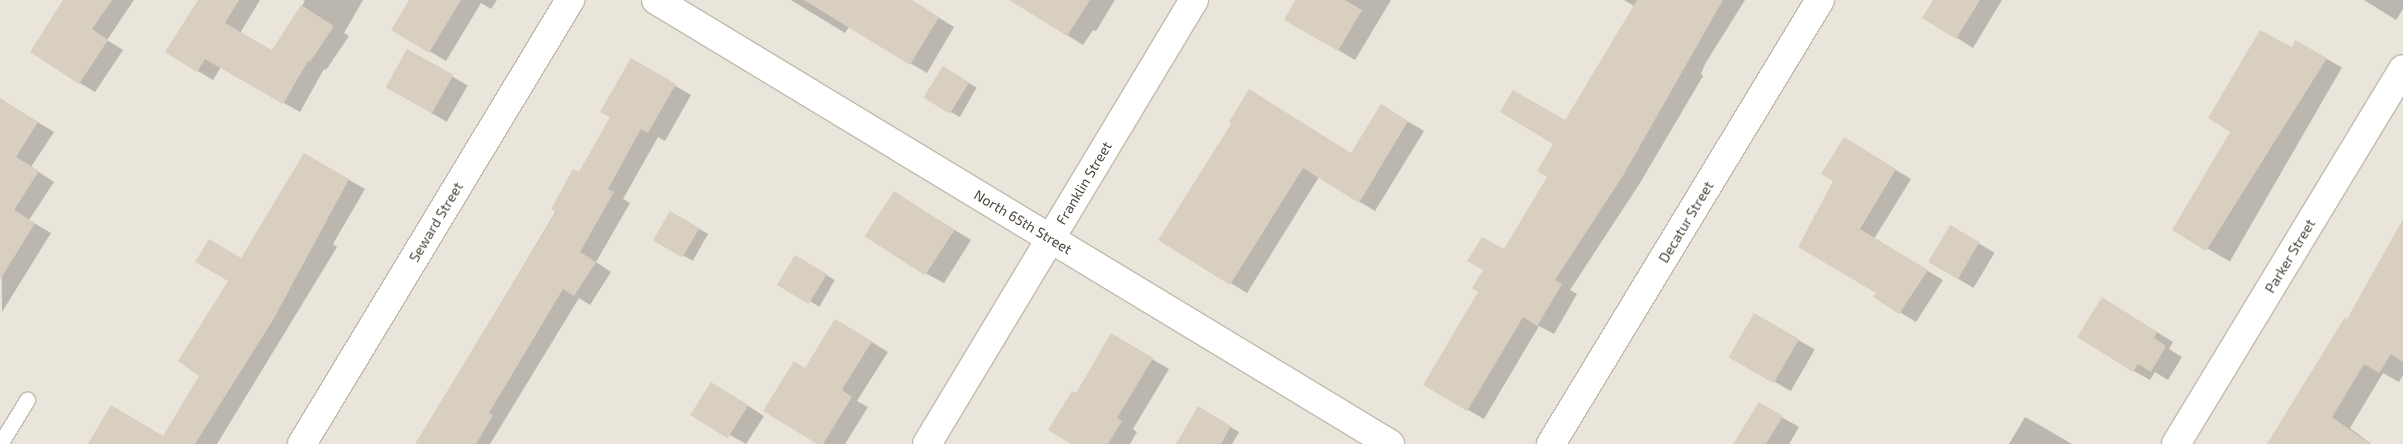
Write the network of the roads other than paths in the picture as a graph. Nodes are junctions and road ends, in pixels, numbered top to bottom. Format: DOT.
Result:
graph roads {
  1 [pos="570,0"];
  2 [pos="656,0"];
  3 [pos="1194,0"];
  4 [pos="1820,0"];
  5 [pos="2400,80"];
  6 [pos="1050,239"];
  7 [pos="27,400"];
  8 [pos="0,444"];
  9 [pos="302,444"];
  10 [pos="926,444"];
  11 [pos="1390,444"];
  12 [pos="1551,444"];
  13 [pos="2176,444"];
  1 -- 9 [label="street, Seward Street"];
  2 -- 6 [label="street, North 65th Street"];
  3 -- 6 [label="street, Franklin Street"];
  4 -- 12 [label="street, Decatur Street"];
  5 -- 13 [label="street, Parker Street"];
  6 -- 10 [label="street, Franklin Street"];
  6 -- 11 [label="street, North 65th Street"];
  7 -- 8 [label="lane"];
}
